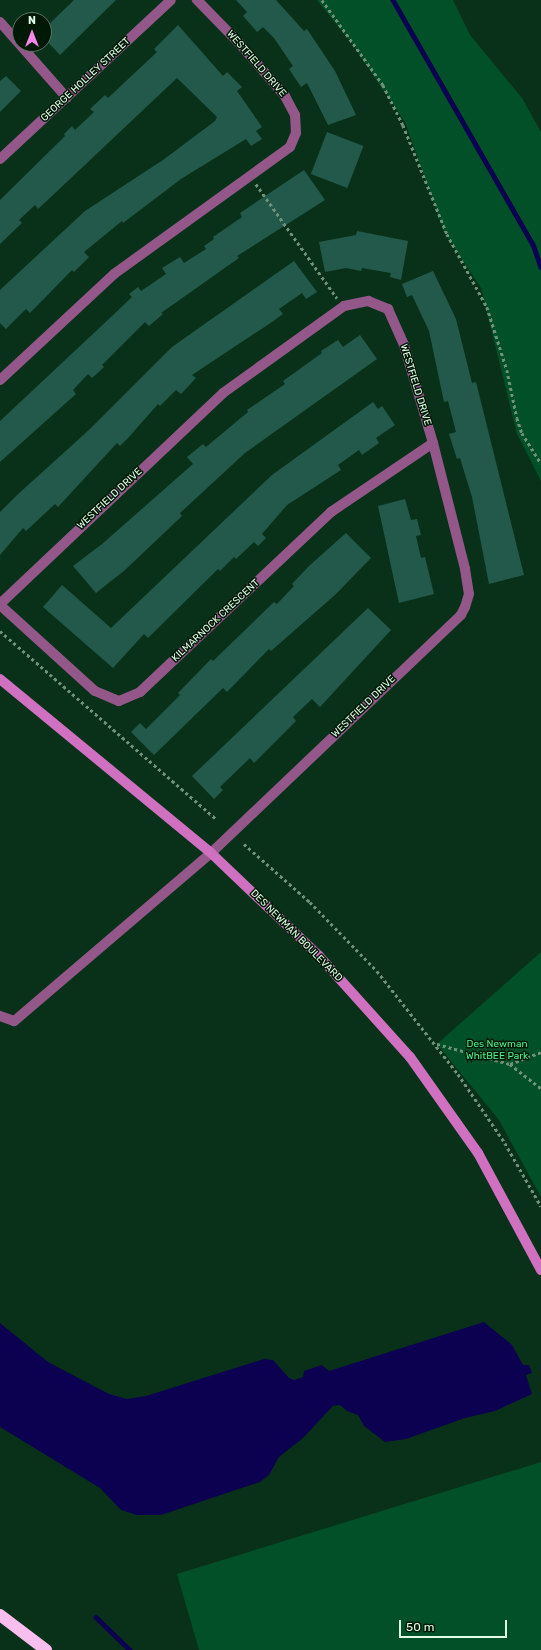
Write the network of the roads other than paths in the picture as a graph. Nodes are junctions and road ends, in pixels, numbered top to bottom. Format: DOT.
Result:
graph roads {
  1 [pos="172,0"];
  2 [pos="197,0"];
  3 [pos="0,22"];
  4 [pos="67,98"];
  5 [pos="0,159"];
  6 [pos="0,380"];
  7 [pos="433,443"];
  8 [pos="0,604"];
  9 [pos="0,679"];
  10 [pos="211,853"];
  11 [pos="0,1016"];
  12 [pos="541,1270"];
  13 [pos="0,1615"];
  14 [pos="46,1650"];
  1 -- 4 [label="street, GEORGE HOLLEY STREET"];
  2 -- 6 [label="street, WESTFIELD DRIVE"];
  3 -- 4 [label="street"];
  4 -- 5 [label="street, GEORGE HOLLEY STREET"];
  7 -- 8 [label="street, KILMARNOCK CRESCENT"];
  7 -- 8 [label="street, WESTFIELD DRIVE"];
  7 -- 10 [label="street, WESTFIELD DRIVE"];
  9 -- 10 [label="street, DES NEWMAN BOULEVARD"];
  10 -- 11 [label="street, WESTFIELD DRIVE"];
  10 -- 12 [label="street, DES NEWMAN BOULEVARD"];
  13 -- 14 [label="highway"];
}
